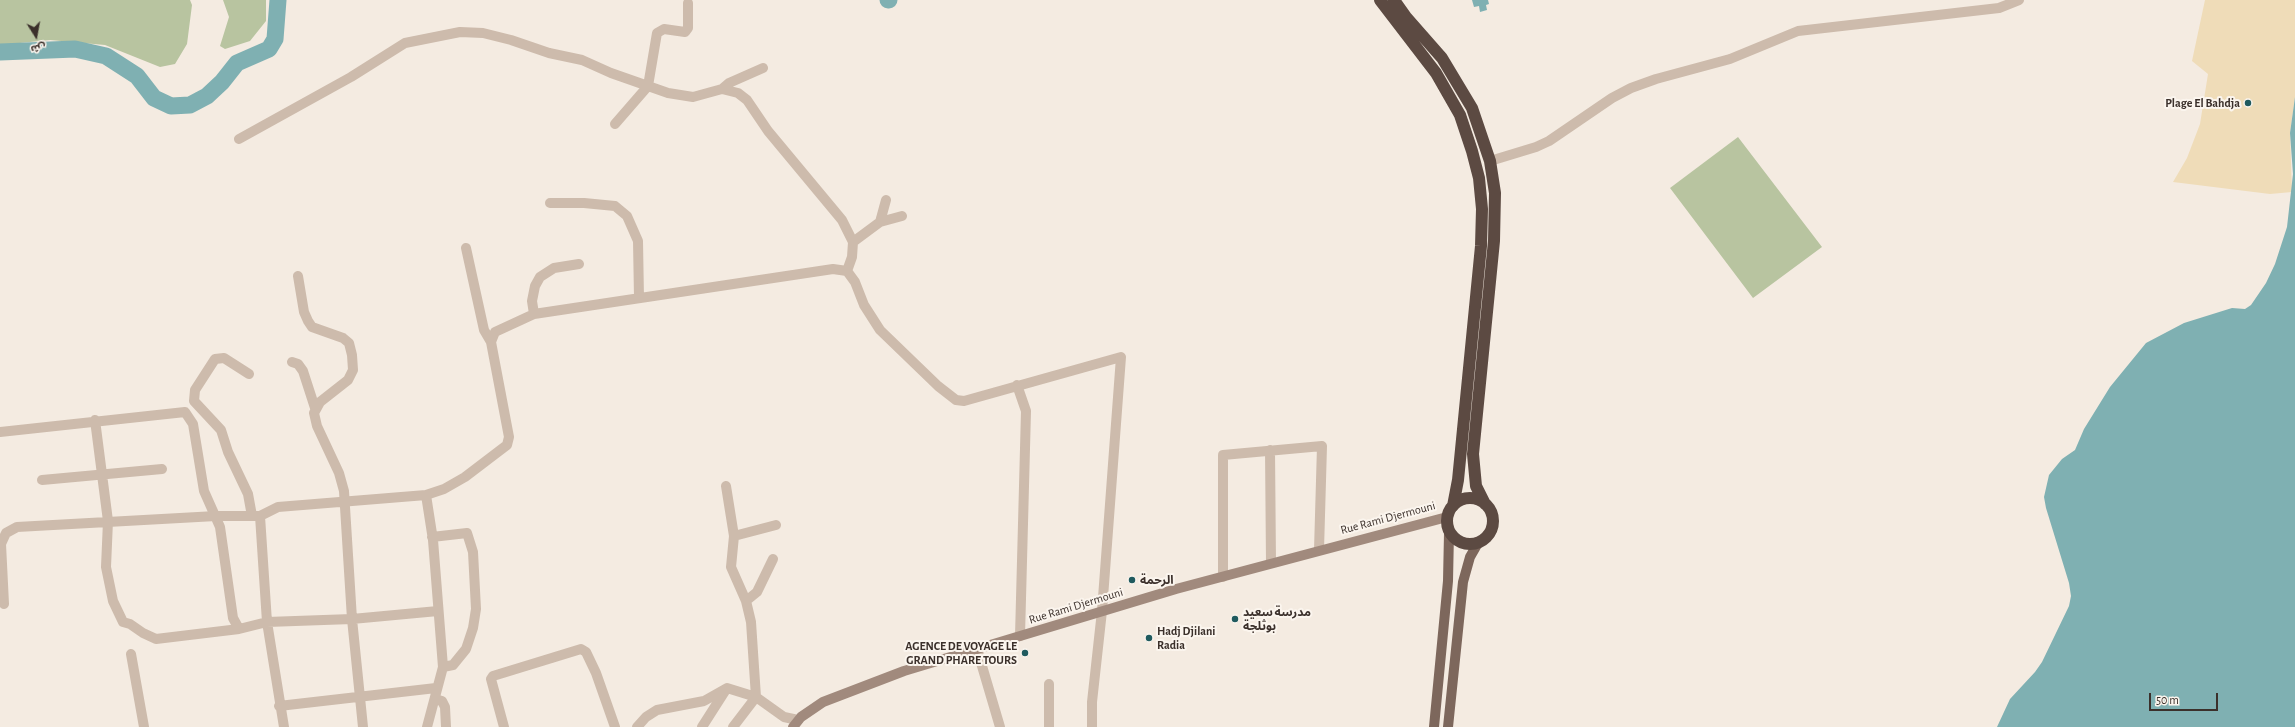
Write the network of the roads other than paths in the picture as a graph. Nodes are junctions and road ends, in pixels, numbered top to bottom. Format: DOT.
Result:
graph roads {
  1 [pos="1380,0"];
  2 [pos="1394,0"];
  3 [pos="2019,0"];
  4 [pos="688,3"];
  5 [pos="763,68"];
  6 [pos="648,86"];
  7 [pos="722,89"];
  8 [pos="615,124"];
  9 [pos="239,139"];
  10 [pos="1490,161"];
  11 [pos="886,200"];
  12 [pos="550,203"];
  13 [pos="902,216"];
  14 [pos="880,222"];
  15 [pos="852,242"];
  16 [pos="466,248"];
  17 [pos="579,264"];
  18 [pos="847,271"];
  19 [pos="298,276"];
  20 [pos="638,298"];
  21 [pos="534,314"];
  22 [pos="492,342"];
  23 [pos="292,362"];
  24 [pos="249,374"];
  25 [pos="1017,386"];
  26 [pos="194,401"];
  27 [pos="315,408"];
  28 [pos="185,412"];
  29 [pos="95,420"];
  30 [pos="0,432"];
  31 [pos="1270,450"];
  32 [pos="162,470"];
  33 [pos="101,474"];
  34 [pos="42,480"];
  35 [pos="726,486"];
  36 [pos="426,494"];
  37 [pos="344,503"];
  38 [pos="1484,504"];
  39 [pos="1450,511"];
  40 [pos="216,516"];
  41 [pos="256,516"];
  42 [pos="108,521"];
  43 [pos="776,525"];
  44 [pos="1450,533"];
  45 [pos="432,536"];
  46 [pos="734,536"];
  47 [pos="1478,543"];
  48 [pos="1319,550"];
  49 [pos="774,559"];
  50 [pos="1271,563"];
  51 [pos="1223,576"];
  52 [pos="746,601"];
  53 [pos="4,604"];
  54 [pos="438,611"];
  55 [pos="1102,611"];
  56 [pos="352,619"];
  57 [pos="267,622"];
  58 [pos="239,629"];
  59 [pos="1020,636"];
  60 [pos="977,649"];
  61 [pos="131,654"];
  62 [pos="443,666"];
  63 [pos="1049,684"];
  64 [pos="436,688"];
  65 [pos="728,688"];
  66 [pos="756,697"];
  67 [pos="360,698"];
  68 [pos="435,699"];
  69 [pos="280,706"];
  70 [pos="796,723"];
  71 [pos="144,727"];
  72 [pos="284,727"];
  73 [pos="363,727"];
  74 [pos="427,727"];
  75 [pos="446,727"];
  76 [pos="504,727"];
  77 [pos="615,727"];
  78 [pos="637,727"];
  79 [pos="702,727"];
  80 [pos="733,727"];
  81 [pos="1000,727"];
  82 [pos="1049,727"];
  83 [pos="1092,727"];
  84 [pos="1434,727"];
  85 [pos="1448,727"];
  1 -- 39 [label="highway"];
  2 -- 10 [label="highway"];
  3 -- 10 [label="street"];
  4 -- 6 [label="street"];
  5 -- 7 [label="street"];
  6 -- 7 [label="street"];
  6 -- 8 [label="street"];
  6 -- 9 [label="street"];
  7 -- 15 [label="street"];
  10 -- 38 [label="highway"];
  11 -- 14 [label="street"];
  12 -- 20 [label="street"];
  13 -- 14 [label="street"];
  14 -- 15 [label="street"];
  15 -- 18 [label="street"];
  16 -- 22 [label="street"];
  17 -- 21 [label="street"];
  18 -- 20 [label="street"];
  18 -- 25 [label="street"];
  19 -- 27 [label="street"];
  20 -- 21 [label="street"];
  21 -- 22 [label="street"];
  22 -- 36 [label="street"];
  23 -- 27 [label="street"];
  24 -- 26 [label="street"];
  25 -- 55 [label="street"];
  25 -- 59 [label="street"];
  26 -- 28 [label="street"];
  26 -- 41 [label="street"];
  27 -- 37 [label="street"];
  28 -- 29 [label="street"];
  28 -- 40 [label="street"];
  29 -- 30 [label="street"];
  29 -- 33 [label="street"];
  31 -- 48 [label="street"];
  31 -- 50 [label="street"];
  31 -- 51 [label="street"];
  32 -- 33 [label="street"];
  33 -- 34 [label="street"];
  33 -- 42 [label="street"];
  35 -- 46 [label="street"];
  36 -- 37 [label="street"];
  36 -- 45 [label="street"];
  37 -- 41 [label="street"];
  37 -- 56 [label="street"];
  38 -- 39 [label="highway"];
  38 -- 47 [label="highway"];
  39 -- 44 [label="highway"];
  39 -- 48 [label="main road, Rue Rami Djermouni"];
  40 -- 41 [label="street"];
  40 -- 42 [label="street"];
  40 -- 58 [label="street"];
  41 -- 57 [label="street"];
  42 -- 53 [label="street"];
  42 -- 58 [label="street"];
  43 -- 46 [label="street"];
  44 -- 47 [label="highway"];
  44 -- 84 [label="main road"];
  45 -- 54 [label="street"];
  45 -- 62 [label="street"];
  46 -- 52 [label="street"];
  47 -- 85 [label="main road"];
  48 -- 50 [label="main road, Rue Rami Djermouni"];
  49 -- 52 [label="street"];
  50 -- 51 [label="main road, Rue Rami Djermouni"];
  51 -- 55 [label="main road, Rue Rami Djermouni"];
  52 -- 66 [label="street"];
  54 -- 56 [label="street"];
  54 -- 62 [label="street"];
  55 -- 59 [label="main road, Rue Rami Djermouni"];
  55 -- 83 [label="street"];
  56 -- 57 [label="street"];
  56 -- 67 [label="street"];
  57 -- 58 [label="street"];
  57 -- 69 [label="street"];
  59 -- 60 [label="main road, Rue Rami Djermouni"];
  60 -- 70 [label="main road, Rue Rami Djermouni"];
  60 -- 81 [label="street"];
  61 -- 71 [label="street"];
  62 -- 64 [label="street"];
  63 -- 82 [label="street"];
  64 -- 67 [label="street"];
  64 -- 68 [label="street"];
  65 -- 66 [label="street"];
  65 -- 78 [label="street"];
  65 -- 79 [label="street"];
  66 -- 70 [label="street"];
  66 -- 80 [label="street"];
  67 -- 69 [label="street"];
  67 -- 73 [label="street"];
  68 -- 74 [label="street"];
  68 -- 75 [label="street"];
  69 -- 72 [label="street"];
  76 -- 77 [label="street"];
}
